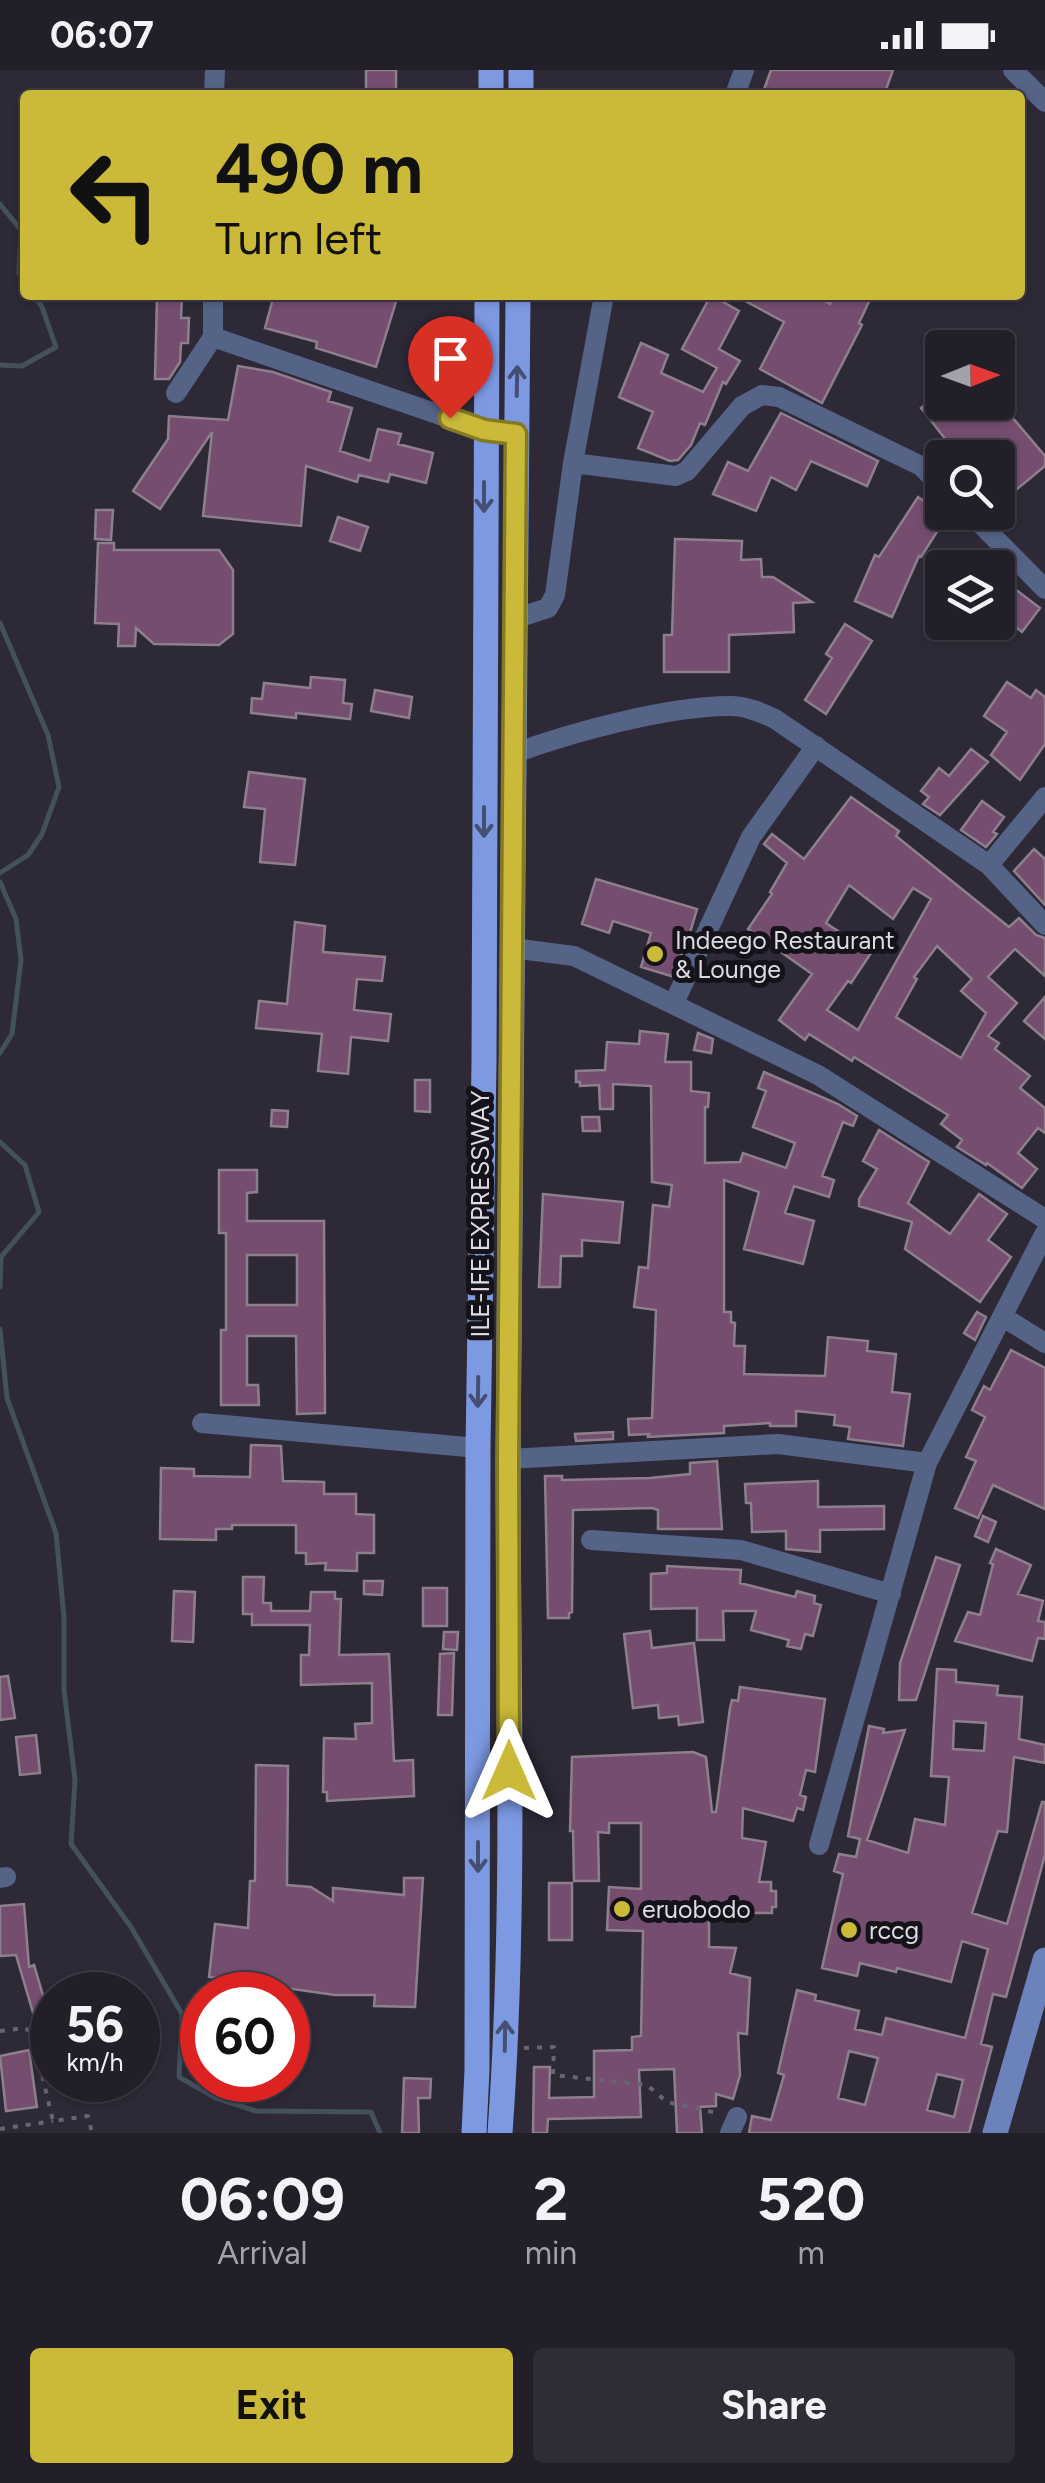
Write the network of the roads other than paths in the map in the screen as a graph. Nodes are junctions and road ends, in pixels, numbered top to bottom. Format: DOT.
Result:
graph roads {
  1 [pos="1013,70"];
  2 [pos="1045,102"];
  3 [pos="213,300"];
  4 [pos="487,300"];
  5 [pos="518,300"];
  6 [pos="603,300"];
  7 [pos="213,337"];
  8 [pos="176,392"];
  9 [pos="484,430"];
  10 [pos="516,434"];
  11 [pos="573,463"];
  12 [pos="925,470"];
  13 [pos="987,530"];
  14 [pos="1045,589"];
  15 [pos="514,619"];
  16 [pos="816,746"];
  17 [pos="515,753"];
  18 [pos="1045,797"];
  19 [pos="988,865"];
  20 [pos="1045,925"];
  21 [pos="512,948"];
  22 [pos="674,1003"];
  23 [pos="510,1116"];
  24 [pos="482,1118"];
  25 [pos="1045,1218"];
  26 [pos="1045,1232"];
  27 [pos="1003,1317"];
  28 [pos="1045,1343"];
  29 [pos="202,1423"];
  30 [pos="478,1448"];
  31 [pos="508,1459"];
  32 [pos="928,1463"];
  33 [pos="591,1540"];
  34 [pos="891,1594"];
  35 [pos="818,1846"];
  36 [pos="1045,1960"];
  37 [pos="474,2133"];
  38 [pos="500,2133"];
  39 [pos="995,2133"];
  1 -- 2 [label="street"];
  3 -- 7 [label="street"];
  4 -- 9 [label="main road, ILE-IFE EXPRESSWAY"];
  10 -- 5 [label="main road, ILE-IFE EXPRESSWAY, one-way"];
  6 -- 11 [label="street"];
  7 -- 8 [label="street"];
  7 -- 9 [label="street"];
  9 -- 10 [label="street"];
  9 -- 24 [label="main road, ILE-IFE EXPRESSWAY, one-way"];
  10 -- 15 [label="main road, ILE-IFE EXPRESSWAY"];
  11 -- 12 [label="street"];
  11 -- 15 [label="street"];
  13 -- 14 [label="street"];
  15 -- 17 [label="main road, ILE-IFE EXPRESSWAY"];
  16 -- 17 [label="street"];
  16 -- 19 [label="street"];
  16 -- 22 [label="street"];
  17 -- 21 [label="main road, ILE-IFE EXPRESSWAY"];
  18 -- 19 [label="street"];
  19 -- 20 [label="street"];
  21 -- 22 [label="street"];
  21 -- 23 [label="main road, ILE-IFE EXPRESSWAY"];
  22 -- 25 [label="street"];
  23 -- 24 [label="main road"];
  23 -- 31 [label="main road, ILE-IFE EXPRESSWAY"];
  24 -- 30 [label="main road, ILE-IFE EXPRESSWAY, one-way"];
  26 -- 27 [label="street"];
  27 -- 28 [label="street"];
  27 -- 32 [label="street"];
  29 -- 30 [label="street"];
  30 -- 37 [label="main road, ILE-IFE EXPRESSWAY, one-way"];
  31 -- 32 [label="street"];
  38 -- 31 [label="main road, ILE-IFE EXPRESSWAY, one-way"];
  32 -- 34 [label="street"];
  33 -- 34 [label="street"];
  34 -- 35 [label="street"];
  36 -- 39 [label="main road"];
}
